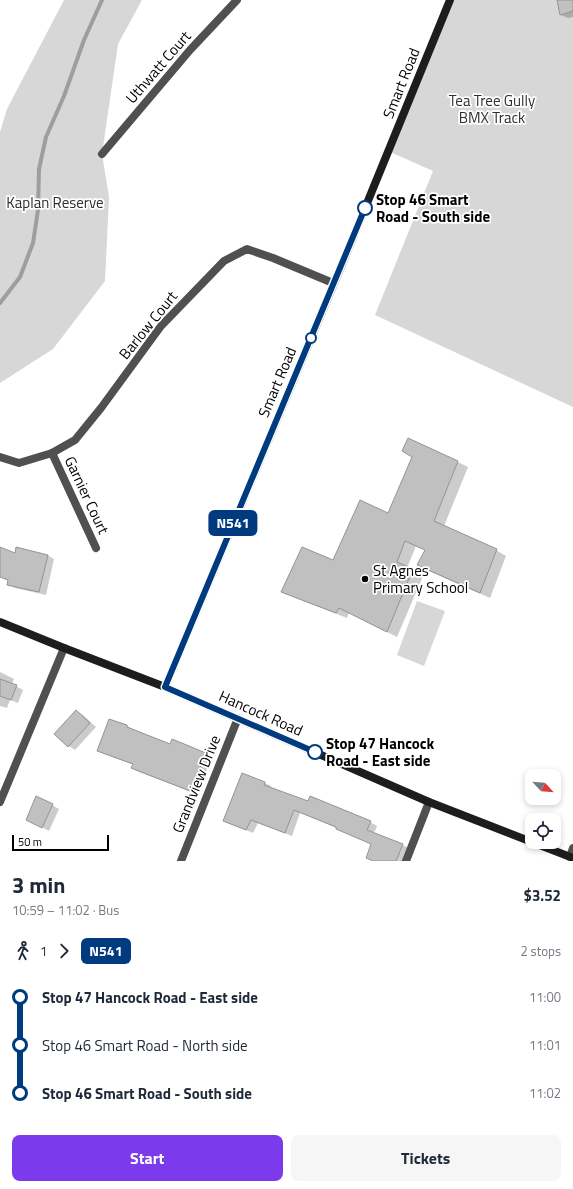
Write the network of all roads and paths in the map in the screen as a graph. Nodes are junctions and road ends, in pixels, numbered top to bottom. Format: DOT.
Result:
graph roads {
  1 [pos="237,0"];
  2 [pos="450,0"];
  3 [pos="102,154"];
  4 [pos="333,283"];
  5 [pos="52,453"];
  6 [pos="0,457"];
  7 [pos="96,548"];
  8 [pos="0,622"];
  9 [pos="64,648"];
  10 [pos="165,687"];
  11 [pos="238,718"];
  12 [pos="0,802"];
  13 [pos="429,802"];
  14 [pos="573,848"];
  15 [pos="571,858"];
  16 [pos="181,861"];
  17 [pos="406,861"];
  1 -- 3 [label="street, Uthwatt Court"];
  2 -- 4 [label="main road, Smart Road"];
  4 -- 5 [label="street, Barlow Court"];
  4 -- 10 [label="main road, Smart Road"];
  5 -- 6 [label="street, Barlow Court"];
  5 -- 7 [label="street, Garnier Court"];
  8 -- 9 [label="main road, Hancock Road"];
  9 -- 10 [label="main road, Hancock Road"];
  9 -- 12 [label="street"];
  10 -- 11 [label="main road, Hancock Road"];
  11 -- 13 [label="main road, Hancock Road"];
  11 -- 16 [label="street, Grandview Drive"];
  13 -- 15 [label="main road, Hancock Road"];
  13 -- 17 [label="street"];
  14 -- 15 [label="street"];
}
